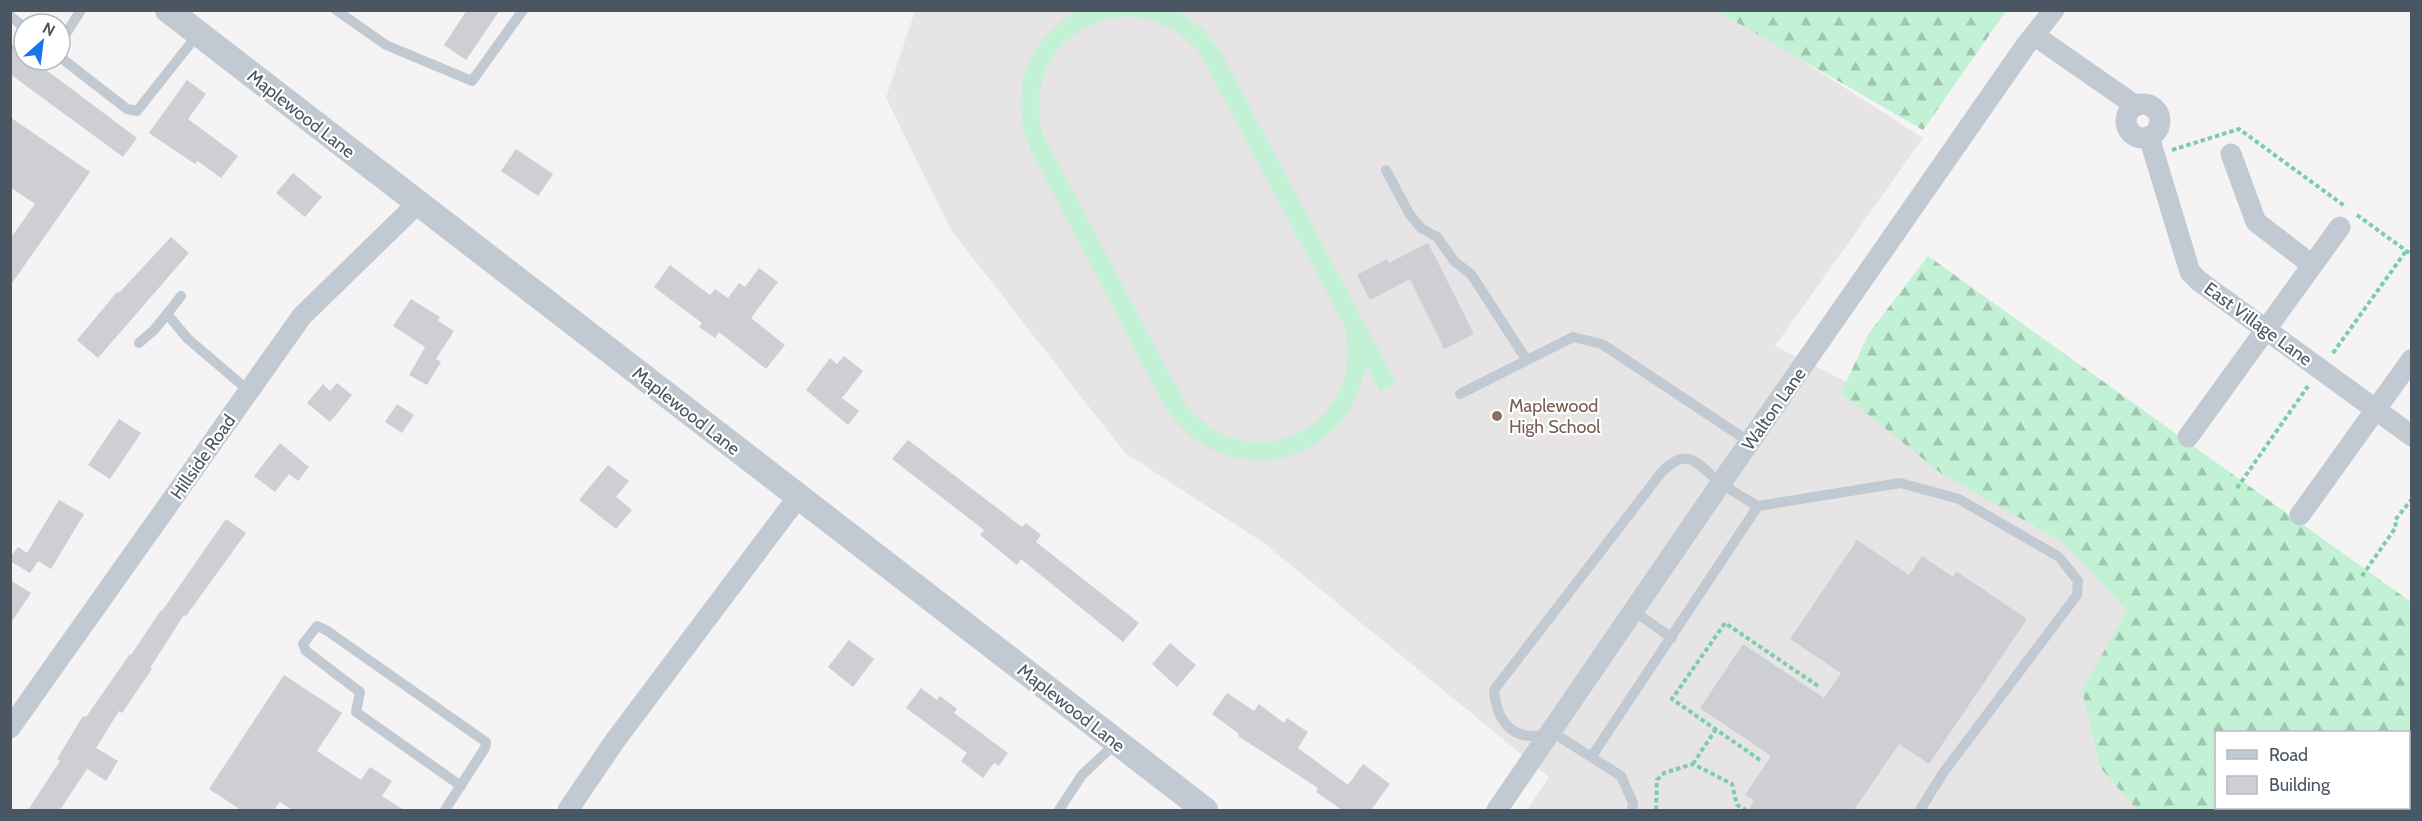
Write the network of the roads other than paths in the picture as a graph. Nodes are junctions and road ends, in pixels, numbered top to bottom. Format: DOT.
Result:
graph roads {
  1 [pos="168,10"];
  2 [pos="336,10"];
  3 [pos="522,10"];
  4 [pos="2054,10"];
  5 [pos="80,11"];
  6 [pos="72,24"];
  7 [pos="198,34"];
  8 [pos="2030,40"];
  9 [pos="72,66"];
  10 [pos="2231,154"];
  11 [pos="1386,170"];
  12 [pos="417,204"];
  13 [pos="2340,227"];
  14 [pos="2312,265"];
  15 [pos="181,296"];
  16 [pos="167,314"];
  17 [pos="2265,329"];
  18 [pos="139,343"];
  19 [pos="1527,359"];
  20 [pos="2412,359"];
  21 [pos="249,391"];
  22 [pos="1460,394"];
  23 [pos="2375,410"];
  24 [pos="2412,436"];
  25 [pos="2188,437"];
  26 [pos="1751,442"];
  27 [pos="1721,483"];
  28 [pos="798,498"];
  29 [pos="1758,506"];
  30 [pos="2300,515"];
  31 [pos="1635,612"];
  32 [pos="1672,638"];
  33 [pos="10,728"];
  34 [pos="1552,732"];
  35 [pos="1116,742"];
  36 [pos="1592,756"];
  37 [pos="461,786"];
  38 [pos="445,810"];
  39 [pos="568,810"];
  40 [pos="1059,810"];
  41 [pos="1205,810"];
  42 [pos="1497,810"];
  43 [pos="1632,810"];
  44 [pos="1920,810"];
  1 -- 7 [label="street, Maplewood Lane"];
  2 -- 3 [label="lane"];
  4 -- 8 [label="street, Walton Lane"];
  5 -- 6 [label="lane"];
  7 -- 9 [label="lane"];
  7 -- 12 [label="street, Maplewood Lane"];
  8 -- 17 [label="street, East Village Lane"];
  8 -- 26 [label="street, Walton Lane"];
  10 -- 14 [label="street"];
  11 -- 19 [label="lane"];
  12 -- 21 [label="street, Hillside Road"];
  12 -- 28 [label="street, Maplewood Lane"];
  13 -- 14 [label="street"];
  14 -- 17 [label="street"];
  15 -- 16 [label="lane"];
  16 -- 18 [label="lane"];
  16 -- 21 [label="lane"];
  17 -- 23 [label="street, East Village Lane"];
  17 -- 25 [label="street"];
  19 -- 22 [label="lane"];
  19 -- 26 [label="lane"];
  20 -- 23 [label="street"];
  21 -- 33 [label="street, Hillside Road"];
  23 -- 24 [label="street, East Village Lane"];
  23 -- 30 [label="street"];
  26 -- 27 [label="street, Walton Lane"];
  27 -- 29 [label="lane"];
  27 -- 31 [label="street, Walton Lane"];
  27 -- 34 [label="lane"];
  28 -- 35 [label="street, Maplewood Lane"];
  28 -- 39 [label="street"];
  29 -- 32 [label="lane"];
  29 -- 44 [label="lane"];
  31 -- 32 [label="lane"];
  31 -- 34 [label="street, Walton Lane"];
  32 -- 36 [label="lane"];
  34 -- 36 [label="lane"];
  34 -- 42 [label="street, Walton Lane"];
  35 -- 40 [label="lane"];
  35 -- 41 [label="street, Maplewood Lane"];
  36 -- 43 [label="lane"];
  37 -- 37 [label="lane"];
  37 -- 38 [label="lane"];
}
